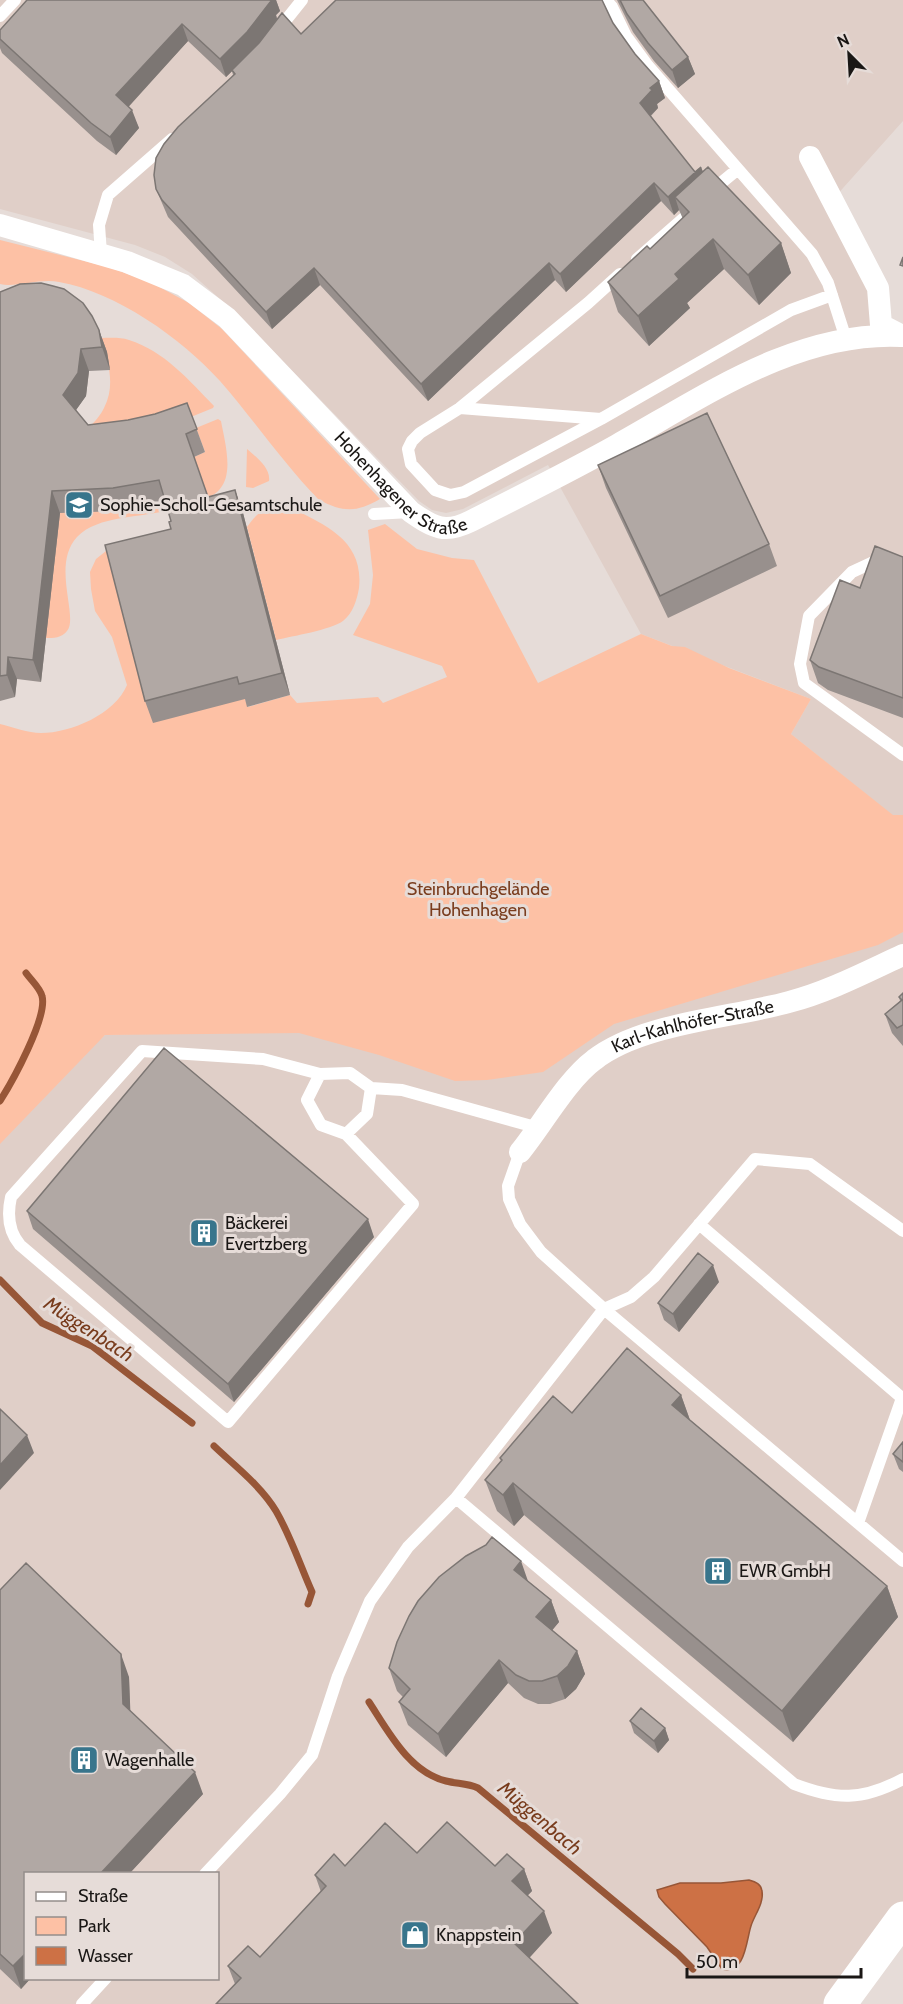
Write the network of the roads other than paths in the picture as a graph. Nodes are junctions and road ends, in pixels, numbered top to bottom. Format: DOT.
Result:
graph roads {
  1 [pos="15,0"];
  2 [pos="302,0"];
  3 [pos="606,0"];
  4 [pos="0,16"];
  5 [pos="274,37"];
  6 [pos="178,134"];
  7 [pos="810,157"];
  8 [pos="738,169"];
  9 [pos="0,225"];
  10 [pos="101,254"];
  11 [pos="832,295"];
  12 [pos="902,336"];
  13 [pos="846,339"];
  14 [pos="460,408"];
  15 [pos="601,419"];
  16 [pos="411,512"];
  17 [pos="374,514"];
  18 [pos="903,563"];
  19 [pos="903,755"];
  20 [pos="903,955"];
  21 [pos="320,1074"];
  22 [pos="372,1088"];
  23 [pos="539,1128"];
  24 [pos="346,1134"];
  25 [pos="520,1152"];
  26 [pos="699,1224"];
  27 [pos="903,1231"];
  28 [pos="604,1309"];
  29 [pos="456,1498"];
  30 [pos="858,1523"];
  31 [pos="903,1561"];
  32 [pos="903,1779"];
  33 [pos="207,1872"];
  34 [pos="903,1918"];
  35 [pos="104,1980"];
  36 [pos="82,2004"];
  37 [pos="840,2004"];
  1 -- 4 [label="lane"];
  2 -- 5 [label="lane"];
  3 -- 8 [label="lane"];
  6 -- 10 [label="lane"];
  7 -- 12 [label="street, Hohenhagener Straße"];
  8 -- 11 [label="lane"];
  8 -- 14 [label="lane"];
  9 -- 10 [label="street, Hohenhagener Straße"];
  10 -- 16 [label="street, Hohenhagener Straße"];
  11 -- 13 [label="lane"];
  11 -- 15 [label="lane"];
  12 -- 13 [label="street, Hohenhagener Straße"];
  13 -- 16 [label="street, Hohenhagener Straße"];
  14 -- 15 [label="lane"];
  14 -- 15 [label="lane"];
  16 -- 17 [label="lane"];
  18 -- 19 [label="lane"];
  20 -- 23 [label="street, Karl-Kahlhöfer-Straße"];
  21 -- 22 [label="lane"];
  21 -- 24 [label="lane"];
  21 -- 24 [label="lane"];
  22 -- 23 [label="lane"];
  22 -- 24 [label="lane"];
  23 -- 25 [label="street, Karl-Kahlhöfer-Straße"];
  25 -- 28 [label="lane"];
  26 -- 27 [label="lane"];
  26 -- 28 [label="lane"];
  26 -- 30 [label="lane"];
  28 -- 29 [label="lane"];
  28 -- 30 [label="lane"];
  29 -- 32 [label="lane"];
  29 -- 33 [label="lane"];
  30 -- 31 [label="lane"];
  34 -- 37 [label="main road"];
  35 -- 36 [label="lane"];
}
